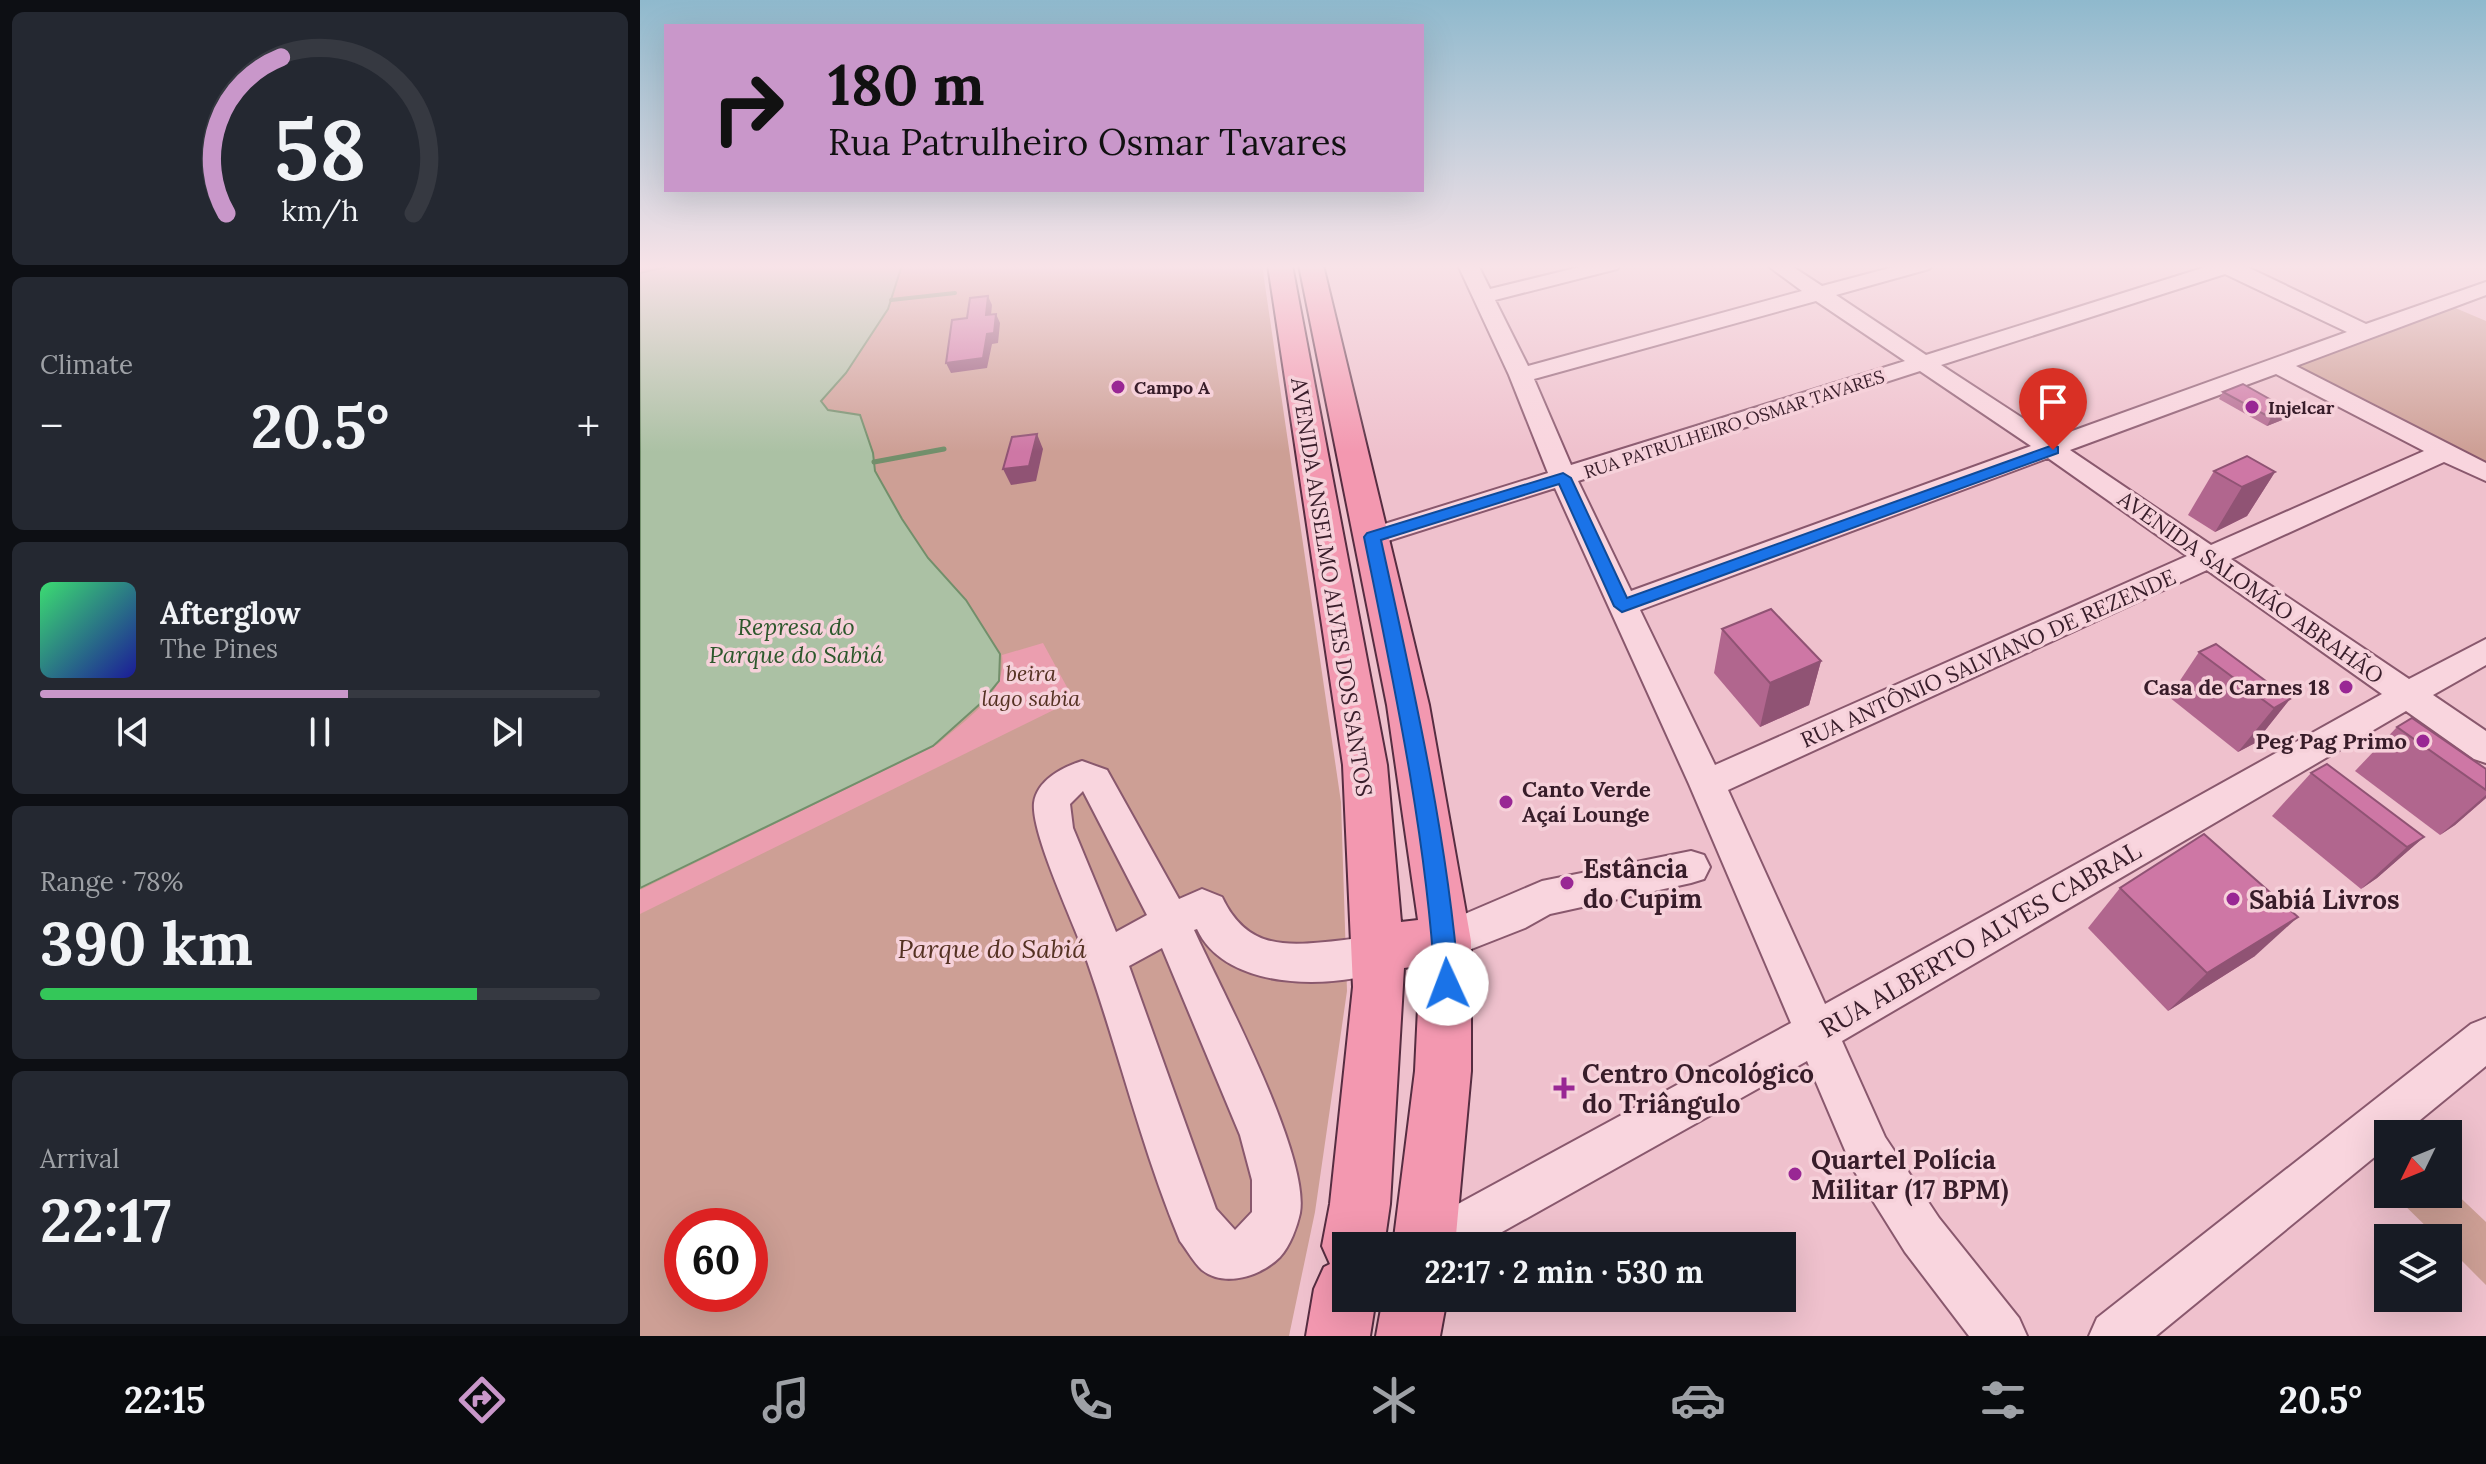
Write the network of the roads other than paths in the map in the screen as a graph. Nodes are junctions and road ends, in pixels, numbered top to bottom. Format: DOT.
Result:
graph roads {
  1 [pos="1291,327"];
  2 [pos="1325,327"];
  3 [pos="1497,327"];
  4 [pos="1694,327"];
  5 [pos="1869,327"];
  6 [pos="2036,327"];
  7 [pos="2355,327"];
  8 [pos="2378,327"];
  9 [pos="2365,332"];
  10 [pos="1923,364"];
  11 [pos="2275,364"];
  12 [pos="1521,375"];
  13 [pos="2053,450"];
  14 [pos="2444,452"];
  15 [pos="2486,473"];
  16 [pos="1563,478"];
  17 [pos="1372,537"];
  18 [pos="2209,558"];
  19 [pos="1622,606"];
  20 [pos="2486,650"];
  21 [pos="2405,694"];
  22 [pos="2486,749"];
  23 [pos="1707,784"];
  24 [pos="1691,867"];
  25 [pos="1171,922"];
  26 [pos="1446,941"];
  27 [pos="1377,951"];
  28 [pos="1106,958"];
  29 [pos="1815,1033"];
  30 [pos="2486,1039"];
  31 [pos="1355,1232"];
  32 [pos="1427,1232"];
  33 [pos="1452,1232"];
  34 [pos="1342,1312"];
  35 [pos="1412,1312"];
  36 [pos="1338,1336"];
  37 [pos="1408,1336"];
  38 [pos="2001,1336"];
  39 [pos="2115,1336"];
  1 -- 27 [label="main road, AVENIDA ANSELMO ALVES DOS SANTOS"];
  2 -- 17 [label="main road, AVENIDA ANSELMO ALVES DOS SANTOS"];
  3 -- 12 [label="street"];
  4 -- 12 [label="street"];
  5 -- 10 [label="street, AVENIDA SALOMÃO ABRAHÃO"];
  6 -- 10 [label="street, RUA PATRULHEIRO OSMAR TAVARES"];
  7 -- 9 [label="street"];
  8 -- 9 [label="street"];
  9 -- 11 [label="street"];
  10 -- 13 [label="street, AVENIDA SALOMÃO ABRAHÃO"];
  10 -- 16 [label="street, RUA PATRULHEIRO OSMAR TAVARES"];
  11 -- 13 [label="street"];
  11 -- 14 [label="street"];
  12 -- 16 [label="street"];
  13 -- 18 [label="street, AVENIDA SALOMÃO ABRAHÃO"];
  13 -- 19 [label="street"];
  14 -- 15 [label="street"];
  14 -- 18 [label="street, RUA ANTÔNIO SALVIANO DE REZENDE"];
  16 -- 17 [label="street, RUA PATRULHEIRO OSMAR TAVARES"];
  16 -- 19 [label="street"];
  17 -- 26 [label="main road, AVENIDA ANSELMO ALVES DOS SANTOS"];
  18 -- 21 [label="street, AVENIDA SALOMÃO ABRAHÃO"];
  18 -- 23 [label="street, RUA ANTÔNIO SALVIANO DE REZENDE"];
  19 -- 23 [label="street"];
  20 -- 21 [label="street, RUA ALBERTO ALVES CABRAL"];
  21 -- 22 [label="street, AVENIDA SALOMÃO ABRAHÃO"];
  21 -- 29 [label="street, RUA ALBERTO ALVES CABRAL"];
  23 -- 29 [label="street"];
  24 -- 26 [label="street"];
  25 -- 27 [label="street"];
  25 -- 28 [label="street"];
  25 -- 28 [label="street"];
  25 -- 28 [label="street"];
  26 -- 27 [label="main road"];
  26 -- 32 [label="main road, AVENIDA ANSELMO ALVES DOS SANTOS"];
  27 -- 31 [label="main road, AVENIDA ANSELMO ALVES DOS SANTOS"];
  29 -- 33 [label="street, RUA ALBERTO ALVES CABRAL"];
  29 -- 38 [label="street"];
  30 -- 39 [label="street"];
  34 -- 36 [label="main road"];
  35 -- 37 [label="main road"];
}
